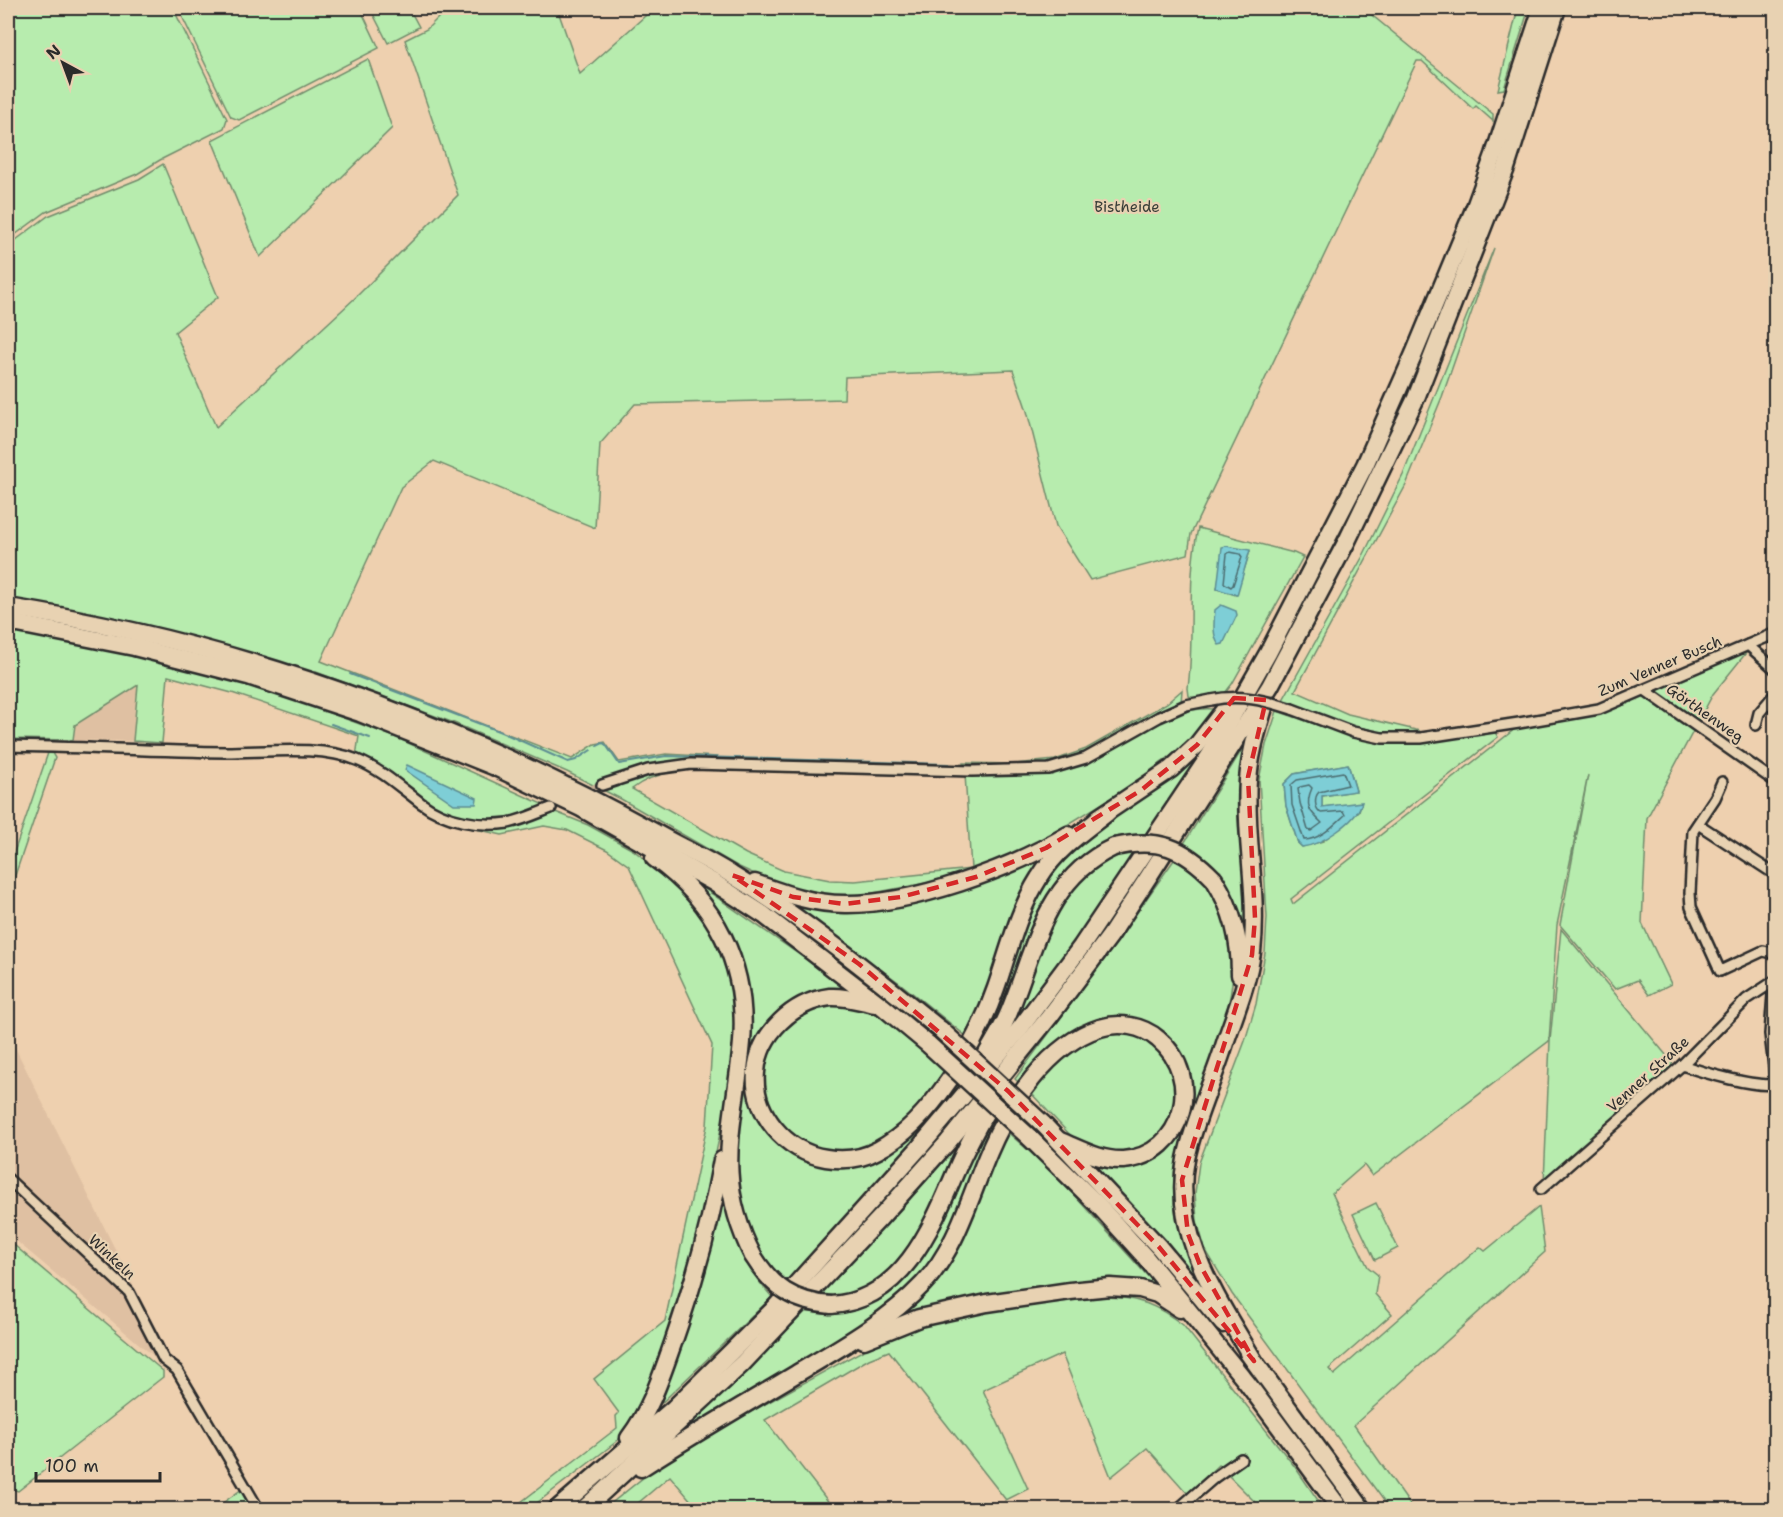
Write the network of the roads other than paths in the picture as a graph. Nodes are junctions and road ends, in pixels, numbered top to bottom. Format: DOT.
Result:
graph roads {
  1 [pos="1542,8"];
  2 [pos="1557,8"];
  3 [pos="8,607"];
  4 [pos="8,622"];
  5 [pos="1776,633"];
  6 [pos="1748,645"];
  7 [pos="1268,654"];
  8 [pos="1776,670"];
  9 [pos="1270,686"];
  10 [pos="1645,690"];
  11 [pos="1776,693"];
  12 [pos="1756,725"];
  13 [pos="8,746"];
  14 [pos="1722,782"];
  15 [pos="1776,782"];
  16 [pos="602,785"];
  17 [pos="551,808"];
  18 [pos="581,808"];
  19 [pos="1107,813"];
  20 [pos="1698,824"];
  21 [pos="732,875"];
  22 [pos="1776,875"];
  23 [pos="1776,957"];
  24 [pos="1775,980"];
  25 [pos="1239,1000"];
  26 [pos="882,1006"];
  27 [pos="1016,1059"];
  28 [pos="1682,1065"];
  29 [pos="1775,1083"];
  30 [pos="961,1098"];
  31 [pos="733,1103"];
  32 [pos="1060,1141"];
  33 [pos="8,1179"];
  34 [pos="1541,1189"];
  35 [pos="1200,1324"];
  36 [pos="828,1355"];
  37 [pos="1254,1361"];
  38 [pos="1240,1459"];
  39 [pos="608,1466"];
  40 [pos="598,1497"];
  41 [pos="259,1509"];
  42 [pos="556,1509"];
  43 [pos="583,1509"];
  44 [pos="1177,1509"];
  45 [pos="1341,1509"];
  46 [pos="1363,1509"];
  1 -- 7 [label="highway"];
  2 -- 9 [label="highway"];
  3 -- 21 [label="highway"];
  4 -- 18 [label="highway"];
  5 -- 6 [label="street, Zum Venner Busch"];
  6 -- 8 [label="street"];
  6 -- 10 [label="street, Zum Venner Busch"];
  7 -- 19 [label="highway"];
  7 -- 30 [label="highway"];
  9 -- 25 [label="highway"];
  9 -- 27 [label="highway"];
  10 -- 15 [label="street, Görthenweg"];
  10 -- 16 [label="street, Zum Venner Busch, bridge"];
  11 -- 12 [label="street"];
  13 -- 17 [label="street"];
  14 -- 20 [label="street"];
  18 -- 26 [label="highway"];
  18 -- 31 [label="highway"];
  19 -- 21 [label="highway"];
  19 -- 26 [label="highway"];
  20 -- 22 [label="street"];
  20 -- 23 [label="street"];
  21 -- 32 [label="highway, bridge"];
  24 -- 28 [label="street, Venner Straße"];
  24 -- 29 [label="street, Venner Straße"];
  25 -- 30 [label="highway, bridge"];
  25 -- 37 [label="highway"];
  26 -- 35 [label="highway, bridge"];
  27 -- 31 [label="highway, bridge"];
  27 -- 40 [label="highway"];
  28 -- 29 [label="street"];
  28 -- 34 [label="street, Venner Straße"];
  30 -- 39 [label="highway"];
  31 -- 39 [label="highway"];
  32 -- 36 [label="highway"];
  32 -- 37 [label="highway"];
  33 -- 41 [label="street, Winkeln"];
  35 -- 36 [label="highway"];
  35 -- 45 [label="highway"];
  36 -- 40 [label="highway"];
  37 -- 46 [label="highway"];
  38 -- 44 [label="street"];
  39 -- 42 [label="highway"];
  40 -- 43 [label="highway"];
}
